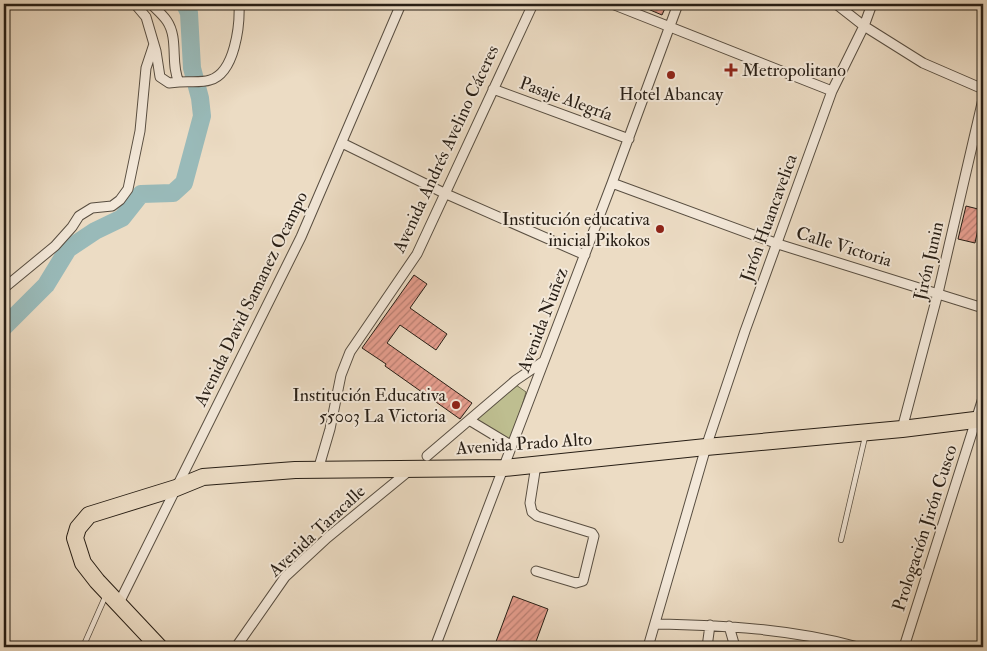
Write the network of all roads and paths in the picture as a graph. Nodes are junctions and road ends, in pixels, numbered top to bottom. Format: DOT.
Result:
graph roads {
  1 [pos="135,4"];
  2 [pos="151,4"];
  3 [pos="239,4"];
  4 [pos="401,4"];
  5 [pos="533,4"];
  6 [pos="612,4"];
  7 [pos="678,4"];
  8 [pos="836,4"];
  9 [pos="872,4"];
  10 [pos="669,26"];
  11 [pos="864,26"];
  12 [pos="154,44"];
  13 [pos="181,82"];
  14 [pos="983,89"];
  15 [pos="493,90"];
  16 [pos="832,91"];
  17 [pos="983,99"];
  18 [pos="628,139"];
  19 [pos="342,143"];
  20 [pos="612,183"];
  21 [pos="444,193"];
  22 [pos="778,244"];
  23 [pos="585,255"];
  24 [pos="4,288"];
  25 [pos="938,293"];
  26 [pos="983,308"];
  27 [pos="544,361"];
  28 [pos="983,398"];
  29 [pos="469,420"];
  30 [pos="980,420"];
  31 [pos="902,429"];
  32 [pos="865,433"];
  33 [pos="512,446"];
  34 [pos="706,447"];
  35 [pos="427,456"];
  36 [pos="536,465"];
  37 [pos="504,468"];
  38 [pos="318,470"];
  39 [pos="410,470"];
  40 [pos="176,488"];
  41 [pos="841,540"];
  42 [pos="536,571"];
  43 [pos="114,598"];
  44 [pos="655,624"];
  45 [pos="710,625"];
  46 [pos="728,626"];
  47 [pos="834,644"];
  48 [pos="82,647"];
  49 [pos="159,647"];
  50 [pos="236,647"];
  51 [pos="435,647"];
  52 [pos="648,647"];
  53 [pos="707,647"];
  54 [pos="735,647"];
  55 [pos="858,647"];
  56 [pos="904,647"];
  1 -- 12 [label="street"];
  2 -- 13 [label="street"];
  3 -- 13 [label="street"];
  4 -- 19 [label="street, Avenida David Samanez Ocampo"];
  5 -- 15 [label="street, Avenida Andrés Avelino Cáceres"];
  6 -- 10 [label="street"];
  7 -- 10 [label="street, Avenida Nuñez"];
  8 -- 11 [label="street"];
  9 -- 11 [label="street, Jirón Huancavelica"];
  10 -- 16 [label="street"];
  10 -- 18 [label="street, Avenida Nuñez"];
  11 -- 14 [label="street"];
  11 -- 16 [label="street, Jirón Huancavelica"];
  12 -- 13 [label="street"];
  12 -- 24 [label="street"];
  15 -- 18 [label="street, Pasaje Alegría"];
  15 -- 21 [label="street, Avenida Andrés Avelino Cáceres"];
  16 -- 22 [label="street, Jirón Huancavelica"];
  17 -- 25 [label="street, Jirón Junin"];
  18 -- 20 [label="street, Avenida Nuñez"];
  19 -- 21 [label="street"];
  19 -- 40 [label="street, Avenida David Samanez Ocampo"];
  20 -- 22 [label="street, Calle Victoria"];
  20 -- 23 [label="street, Avenida Nuñez"];
  21 -- 23 [label="street"];
  21 -- 38 [label="street, Avenida Andrés Avelino Cáceres"];
  22 -- 25 [label="street, Calle Victoria"];
  22 -- 34 [label="street, Jirón Huancavelica"];
  23 -- 27 [label="street, Avenida Nuñez"];
  25 -- 26 [label="street, Calle Victoria"];
  25 -- 31 [label="street, Jirón Junin"];
  27 -- 29 [label="street"];
  27 -- 33 [label="street, Avenida Nuñez"];
  28 -- 30 [label="street, Prologación Jirón Cusco"];
  29 -- 33 [label="street"];
  29 -- 35 [label="street"];
  30 -- 31 [label="highway, Avenida Prado Alto"];
  30 -- 56 [label="street, Prologación Jirón Cusco"];
  31 -- 32 [label="highway, Avenida Prado Alto"];
  32 -- 34 [label="highway, Avenida Prado Alto"];
  32 -- 41 [label="lane"];
  33 -- 37 [label="street, Avenida Nuñez"];
  34 -- 36 [label="highway, Avenida Prado Alto"];
  34 -- 44 [label="street, Jirón Huancavelica"];
  36 -- 37 [label="highway, Avenida Prado Alto"];
  36 -- 42 [label="street"];
  37 -- 39 [label="highway, Avenida Prado Alto"];
  37 -- 51 [label="street, Avenida Nuñez"];
  38 -- 39 [label="highway, Avenida Prado Alto"];
  38 -- 40 [label="highway, Avenida Prado Alto"];
  39 -- 50 [label="street, Avenida Taracalle"];
  40 -- 43 [label="street, Avenida David Samanez Ocampo"];
  40 -- 43 [label="highway, Avenida Prado Alto"];
  43 -- 48 [label="lane"];
  43 -- 49 [label="highway"];
  44 -- 45 [label="street"];
  44 -- 52 [label="street, Jirón Huancavelica"];
  45 -- 46 [label="street"];
  45 -- 53 [label="street"];
  46 -- 47 [label="street"];
  46 -- 54 [label="street"];
  47 -- 55 [label="street"];
}
